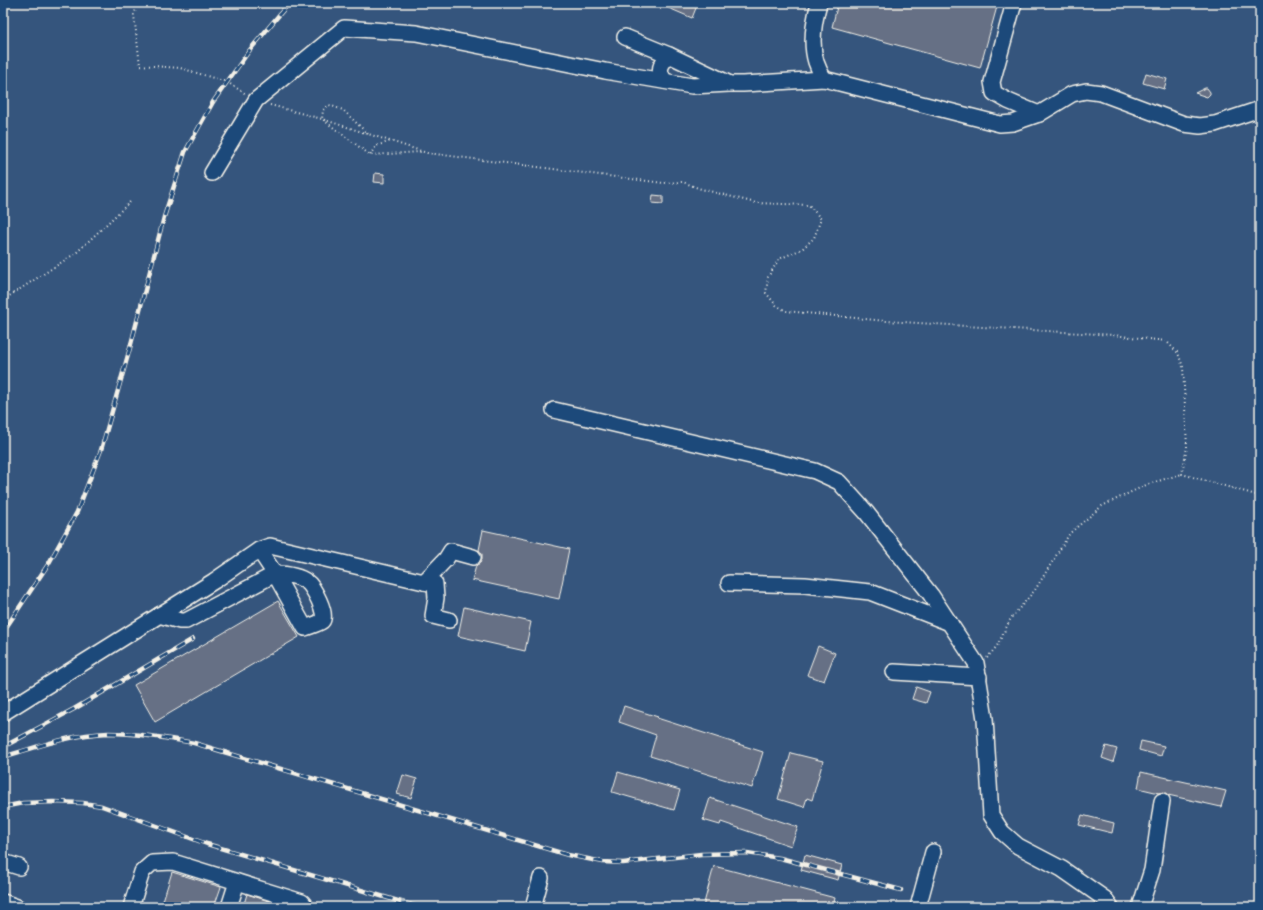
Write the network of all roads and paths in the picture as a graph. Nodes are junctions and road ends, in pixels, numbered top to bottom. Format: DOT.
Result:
graph roads {
  1 [pos="138,3"];
  2 [pos="819,3"];
  3 [pos="1014,3"];
  4 [pos="625,38"];
  5 [pos="669,55"];
  6 [pos="824,79"];
  7 [pos="666,81"];
  8 [pos="730,84"];
  9 [pos="256,100"];
  10 [pos="1260,109"];
  11 [pos="1039,114"];
  12 [pos="322,119"];
  13 [pos="369,134"];
  14 [pos="391,141"];
  15 [pos="423,152"];
  16 [pos="370,155"];
  17 [pos="212,172"];
  18 [pos="130,202"];
  19 [pos="3,300"];
  20 [pos="554,410"];
  21 [pos="1182,474"];
  22 [pos="1260,496"];
  23 [pos="259,550"];
  24 [pos="473,557"];
  25 [pos="424,582"];
  26 [pos="729,583"];
  27 [pos="159,615"];
  28 [pos="449,620"];
  29 [pos="950,623"];
  30 [pos="894,672"];
  31 [pos="978,673"];
  32 [pos="3,713"];
  33 [pos="1162,801"];
  34 [pos="933,852"];
  35 [pos="3,862"];
  36 [pos="19,867"];
  37 [pos="541,878"];
  38 [pos="237,882"];
  39 [pos="3,902"];
  40 [pos="17,907"];
  41 [pos="131,907"];
  42 [pos="229,907"];
  43 [pos="306,907"];
  44 [pos="533,907"];
  45 [pos="918,907"];
  46 [pos="1111,907"];
  47 [pos="1140,907"];
  1 -- 9 [label="path"];
  2 -- 6 [label="street"];
  3 -- 11 [label="street"];
  4 -- 5 [label="street"];
  5 -- 7 [label="street"];
  5 -- 8 [label="street"];
  6 -- 8 [label="street"];
  6 -- 11 [label="street"];
  7 -- 8 [label="street"];
  7 -- 9 [label="street"];
  9 -- 12 [label="path"];
  9 -- 17 [label="street"];
  10 -- 11 [label="street"];
  12 -- 13 [label="path"];
  12 -- 13 [label="path"];
  12 -- 16 [label="path"];
  13 -- 14 [label="path"];
  14 -- 15 [label="path"];
  14 -- 16 [label="path"];
  15 -- 16 [label="path"];
  15 -- 21 [label="path"];
  18 -- 19 [label="path"];
  20 -- 29 [label="street"];
  21 -- 22 [label="path"];
  21 -- 31 [label="path"];
  23 -- 25 [label="street"];
  23 -- 27 [label="street"];
  23 -- 27 [label="street"];
  24 -- 25 [label="street"];
  25 -- 28 [label="street"];
  26 -- 29 [label="street"];
  27 -- 32 [label="street"];
  29 -- 31 [label="street"];
  30 -- 31 [label="street"];
  31 -- 46 [label="street"];
  33 -- 47 [label="street"];
  34 -- 45 [label="street"];
  35 -- 36 [label="street"];
  37 -- 44 [label="street"];
  38 -- 41 [label="street"];
  38 -- 42 [label="street"];
  38 -- 43 [label="street"];
  39 -- 40 [label="street"];
}
